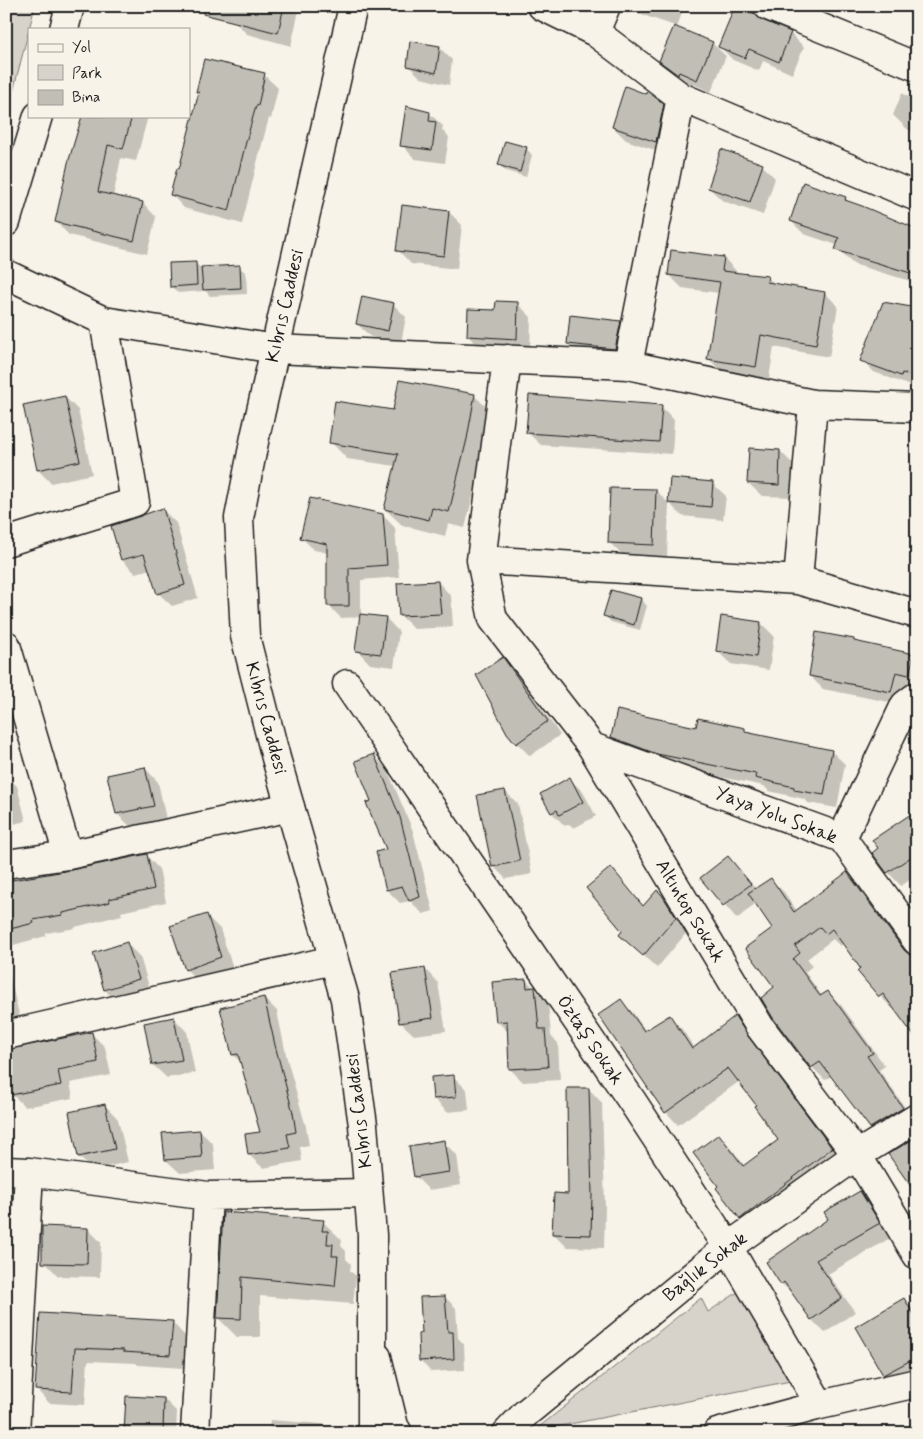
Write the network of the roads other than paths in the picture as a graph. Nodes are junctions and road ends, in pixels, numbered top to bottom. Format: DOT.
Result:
graph roads {
  1 [pos="70,6"];
  2 [pos="353,6"];
  3 [pos="542,6"];
  4 [pos="606,6"];
  5 [pos="768,6"];
  6 [pos="64,28"];
  7 [pos="595,32"];
  8 [pos="917,67"];
  9 [pos="681,97"];
  10 [pos="37,118"];
  11 [pos="917,197"];
  12 [pos="6,222"];
  13 [pos="6,274"];
  14 [pos="104,321"];
  15 [pos="275,349"];
  16 [pos="507,359"];
  17 [pos="628,365"];
  18 [pos="813,404"];
  19 [pos="917,408"];
  20 [pos="6,542"];
  21 [pos="481,560"];
  22 [pos="798,580"];
  23 [pos="917,614"];
  24 [pos="6,645"];
  25 [pos="347,684"];
  26 [pos="917,696"];
  27 [pos="592,747"];
  28 [pos="290,807"];
  29 [pos="842,838"];
  30 [pos="68,855"];
  31 [pos="6,864"];
  32 [pos="917,941"];
  33 [pos="333,960"];
  34 [pos="6,1035"];
  35 [pos="917,1118"];
  36 [pos="857,1154"];
  37 [pos="18,1172"];
  38 [pos="368,1193"];
  39 [pos="208,1196"];
  40 [pos="728,1247"];
  41 [pos="917,1255"];
  42 [pos="373,1339"];
  43 [pos="917,1383"];
  44 [pos="820,1405"];
  45 [pos="14,1433"];
  46 [pos="195,1433"];
  47 [pos="372,1433"];
  48 [pos="398,1433"];
  49 [pos="507,1433"];
  50 [pos="717,1433"];
  1 -- 6 [label="street"];
  2 -- 15 [label="street, Kıbrıs Caddesi"];
  3 -- 7 [label="street"];
  4 -- 7 [label="street"];
  5 -- 8 [label="street"];
  7 -- 9 [label="street"];
  9 -- 11 [label="street"];
  9 -- 17 [label="street"];
  10 -- 12 [label="street"];
  13 -- 14 [label="street"];
  14 -- 15 [label="street"];
  14 -- 20 [label="street"];
  15 -- 16 [label="street"];
  15 -- 28 [label="street, Kıbrıs Caddesi"];
  16 -- 17 [label="street"];
  16 -- 21 [label="street, Altıntop Sokak"];
  17 -- 18 [label="street"];
  18 -- 19 [label="street"];
  18 -- 22 [label="street"];
  21 -- 22 [label="street"];
  21 -- 27 [label="street, Altıntop Sokak"];
  22 -- 23 [label="street"];
  24 -- 30 [label="street"];
  25 -- 40 [label="street, Öztaş Sokak"];
  26 -- 29 [label="street"];
  27 -- 29 [label="street, Yaya Yolu Sokak"];
  27 -- 36 [label="street, Altıntop Sokak"];
  28 -- 30 [label="street"];
  28 -- 33 [label="street, Kıbrıs Caddesi"];
  29 -- 32 [label="street, Yaya Yolu Sokak"];
  30 -- 31 [label="street"];
  33 -- 34 [label="street"];
  33 -- 38 [label="street, Kıbrıs Caddesi"];
  35 -- 36 [label="street, Bağlık Sokak"];
  36 -- 40 [label="street, Bağlık Sokak"];
  36 -- 41 [label="street, Altıntop Sokak"];
  37 -- 39 [label="street"];
  37 -- 45 [label="street"];
  38 -- 39 [label="street"];
  38 -- 42 [label="street, Kıbrıs Caddesi"];
  39 -- 46 [label="street"];
  40 -- 44 [label="street, Öztaş Sokak"];
  40 -- 49 [label="street, Bağlık Sokak"];
  42 -- 47 [label="street, Kıbrıs Caddesi"];
  42 -- 48 [label="street"];
  43 -- 44 [label="street"];
  44 -- 50 [label="street"];
}
